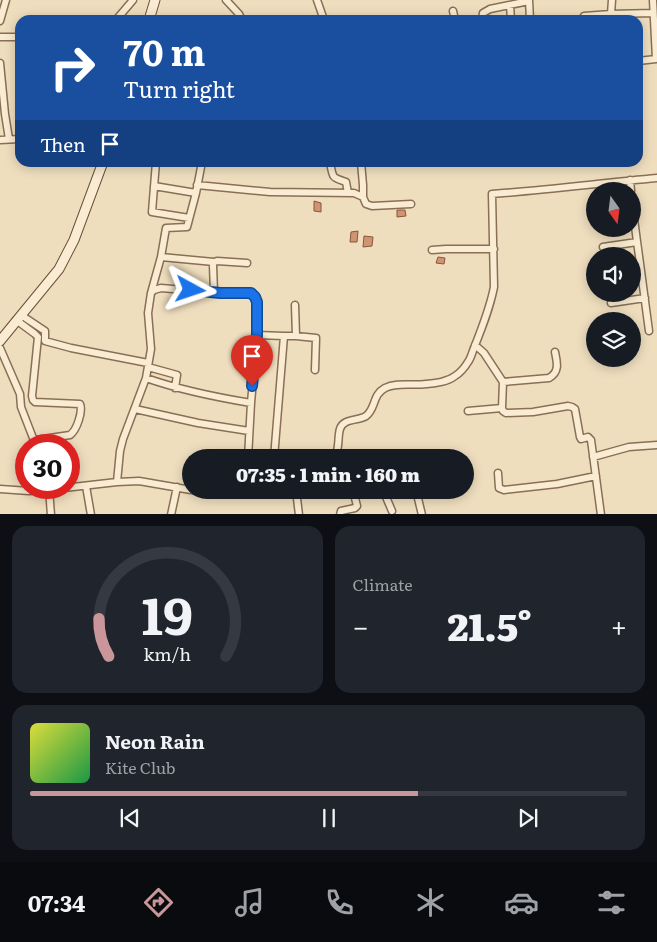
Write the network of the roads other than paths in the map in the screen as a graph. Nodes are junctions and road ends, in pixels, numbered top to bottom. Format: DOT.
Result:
graph roads {
  1 [pos="6,0"];
  2 [pos="133,0"];
  3 [pos="226,0"];
  4 [pos="317,0"];
  5 [pos="529,0"];
  6 [pos="612,0"];
  7 [pos="653,0"];
  8 [pos="152,1"];
  9 [pos="510,5"];
  10 [pos="454,11"];
  11 [pos="654,13"];
  12 [pos="611,14"];
  13 [pos="120,15"];
  14 [pos="149,15"];
  15 [pos="240,15"];
  16 [pos="322,15"];
  17 [pos="455,15"];
  18 [pos="483,15"];
  19 [pos="511,15"];
  20 [pos="530,15"];
  21 [pos="598,15"];
  22 [pos="615,15"];
  23 [pos="639,15"];
  24 [pos="0,21"];
  25 [pos="655,22"];
  26 [pos="0,37"];
  27 [pos="15,37"];
  28 [pos="643,61"];
  29 [pos="656,61"];
  30 [pos="0,63"];
  31 [pos="9,139"];
  32 [pos="15,139"];
  33 [pos="0,140"];
  34 [pos="100,167"];
  35 [pos="156,167"];
  36 [pos="201,167"];
  37 [pos="331,167"];
  38 [pos="361,167"];
  39 [pos="657,178"];
  40 [pos="630,180"];
  41 [pos="154,186"];
  42 [pos="197,189"];
  43 [pos="348,193"];
  44 [pos="363,197"];
  45 [pos="412,204"];
  46 [pos="189,218"];
  47 [pos="636,238"];
  48 [pos="637,242"];
  49 [pos="609,247"];
  50 [pos="494,249"];
  51 [pos="432,250"];
  52 [pos="161,257"];
  53 [pos="214,262"];
  54 [pos="247,263"];
  55 [pos="214,292"];
  56 [pos="151,294"];
  57 [pos="645,298"];
  58 [pos="611,303"];
  59 [pos="295,305"];
  60 [pos="18,318"];
  61 [pos="649,332"];
  62 [pos="257,335"];
  63 [pos="284,336"];
  64 [pos="296,336"];
  65 [pos="0,341"];
  66 [pos="475,345"];
  67 [pos="0,348"];
  68 [pos="555,352"];
  69 [pos="148,365"];
  70 [pos="315,370"];
  71 [pos="146,378"];
  72 [pos="503,382"];
  73 [pos="175,388"];
  74 [pos="250,403"];
  75 [pos="502,408"];
  76 [pos="135,409"];
  77 [pos="468,411"];
  78 [pos="249,431"];
  79 [pos="657,445"];
  80 [pos="248,449"];
  81 [pos="275,449"];
  82 [pos="339,449"];
  83 [pos="593,457"];
  84 [pos="498,473"];
  85 [pos="596,476"];
  86 [pos="117,482"];
  87 [pos="80,486"];
  88 [pos="86,486"];
  89 [pos="177,487"];
  90 [pos="182,488"];
  91 [pos="0,489"];
  92 [pos="15,490"];
  93 [pos="50,499"];
  94 [pos="297,499"];
  95 [pos="355,499"];
  96 [pos="387,499"];
  97 [pos="418,499"];
  98 [pos="392,511"];
  99 [pos="51,514"];
  100 [pos="90,514"];
  101 [pos="171,514"];
  102 [pos="299,514"];
  103 [pos="340,514"];
  104 [pos="422,514"];
  105 [pos="601,514"];
  1 -- 24 [label="street"];
  2 -- 13 [label="street"];
  3 -- 15 [label="street"];
  4 -- 16 [label="street"];
  5 -- 9 [label="street"];
  5 -- 20 [label="street"];
  6 -- 12 [label="street"];
  7 -- 11 [label="street"];
  8 -- 14 [label="main road"];
  9 -- 18 [label="street"];
  9 -- 19 [label="street"];
  10 -- 17 [label="street"];
  11 -- 23 [label="street"];
  11 -- 25 [label="street"];
  12 -- 21 [label="street"];
  12 -- 22 [label="street"];
  25 -- 29 [label="street"];
  26 -- 27 [label="street"];
  28 -- 29 [label="street"];
  30 -- 31 [label="street"];
  31 -- 32 [label="street"];
  31 -- 33 [label="street"];
  34 -- 60 [label="main road"];
  35 -- 41 [label="street"];
  36 -- 42 [label="street"];
  37 -- 43 [label="street"];
  38 -- 44 [label="street"];
  39 -- 40 [label="street"];
  40 -- 50 [label="street"];
  41 -- 42 [label="street"];
  41 -- 46 [label="street"];
  42 -- 43 [label="street"];
  42 -- 46 [label="street"];
  43 -- 44 [label="street"];
  44 -- 45 [label="street"];
  46 -- 52 [label="street"];
  47 -- 48 [label="street"];
  48 -- 49 [label="street"];
  48 -- 57 [label="street"];
  50 -- 51 [label="street"];
  50 -- 66 [label="street"];
  52 -- 53 [label="street"];
  52 -- 56 [label="street"];
  53 -- 54 [label="street"];
  53 -- 55 [label="street"];
  55 -- 56 [label="street"];
  55 -- 62 [label="street"];
  56 -- 69 [label="street"];
  57 -- 58 [label="street"];
  57 -- 61 [label="street"];
  59 -- 64 [label="street"];
  60 -- 65 [label="main road"];
  60 -- 67 [label="street"];
  60 -- 69 [label="street"];
  62 -- 63 [label="street"];
  62 -- 74 [label="street"];
  63 -- 64 [label="street"];
  63 -- 81 [label="street"];
  64 -- 70 [label="street"];
  66 -- 72 [label="street"];
  66 -- 82 [label="street"];
  68 -- 72 [label="street"];
  69 -- 71 [label="street"];
  69 -- 73 [label="street"];
  71 -- 73 [label="street"];
  71 -- 76 [label="street"];
  72 -- 75 [label="street"];
  73 -- 74 [label="street"];
  74 -- 78 [label="street"];
  75 -- 77 [label="street"];
  75 -- 83 [label="street"];
  76 -- 78 [label="street"];
  76 -- 86 [label="street"];
  78 -- 80 [label="street"];
  79 -- 83 [label="street"];
  83 -- 85 [label="street"];
  84 -- 85 [label="street"];
  85 -- 105 [label="street"];
  86 -- 88 [label="street"];
  86 -- 89 [label="street"];
  87 -- 88 [label="street"];
  88 -- 100 [label="street"];
  89 -- 90 [label="street"];
  89 -- 101 [label="street"];
  91 -- 92 [label="street"];
  93 -- 99 [label="street"];
  94 -- 102 [label="street"];
  95 -- 103 [label="street"];
  96 -- 98 [label="street"];
  97 -- 104 [label="street"];
}
